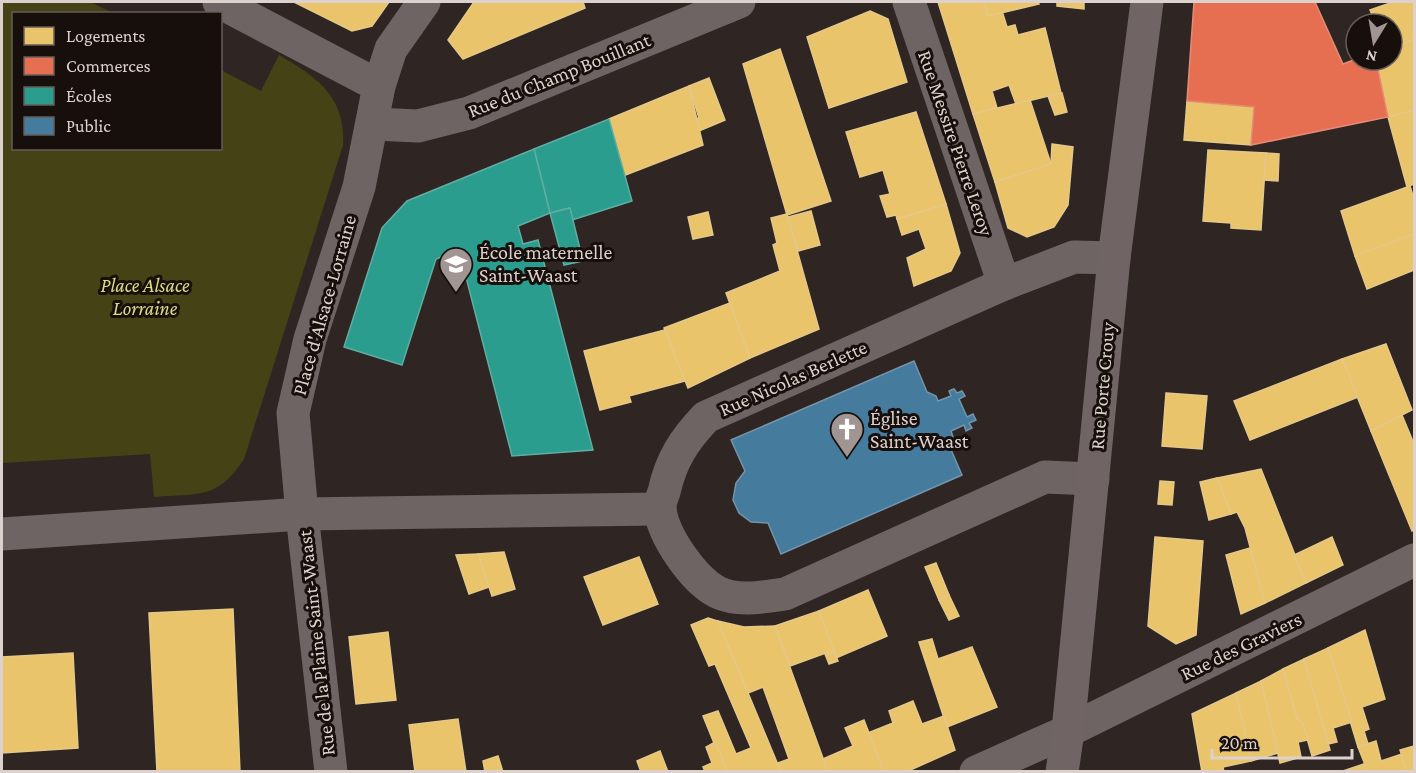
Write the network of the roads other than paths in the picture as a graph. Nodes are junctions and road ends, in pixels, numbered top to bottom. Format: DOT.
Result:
graph roads {
  1 [pos="219,2"];
  2 [pos="424,2"];
  3 [pos="739,2"];
  4 [pos="909,2"];
  5 [pos="1147,2"];
  6 [pos="379,86"];
  7 [pos="373,124"];
  8 [pos="1114,258"];
  9 [pos="1004,284"];
  10 [pos="1093,479"];
  11 [pos="660,509"];
  12 [pos="302,514"];
  13 [pos="2,534"];
  14 [pos="1414,560"];
  15 [pos="1068,731"];
  16 [pos="331,771"];
  17 [pos="976,771"];
  18 [pos="1062,771"];
  1 -- 6 [label="street"];
  2 -- 6 [label="street, Place d'Alsace-Lorraine"];
  3 -- 7 [label="street, Rue du Champ Bouillant"];
  4 -- 9 [label="street, Rue Messire Pierre Leroy"];
  5 -- 8 [label="main road, Rue Porte Crouy"];
  6 -- 7 [label="street, Place d'Alsace-Lorraine"];
  7 -- 12 [label="street, Place d'Alsace-Lorraine"];
  8 -- 9 [label="street, Rue Nicolas Berlette"];
  8 -- 10 [label="main road, Rue Porte Crouy"];
  9 -- 11 [label="street, Rue Nicolas Berlette"];
  10 -- 11 [label="street"];
  10 -- 15 [label="main road, Rue Porte Crouy"];
  11 -- 12 [label="street"];
  12 -- 13 [label="street"];
  12 -- 16 [label="street, Rue de la Plaine Saint-Waast"];
  14 -- 15 [label="street, Rue des Graviers"];
  15 -- 17 [label="street, Rue des Graviers"];
  15 -- 18 [label="main road, Rue Porte Crouy"];
}
